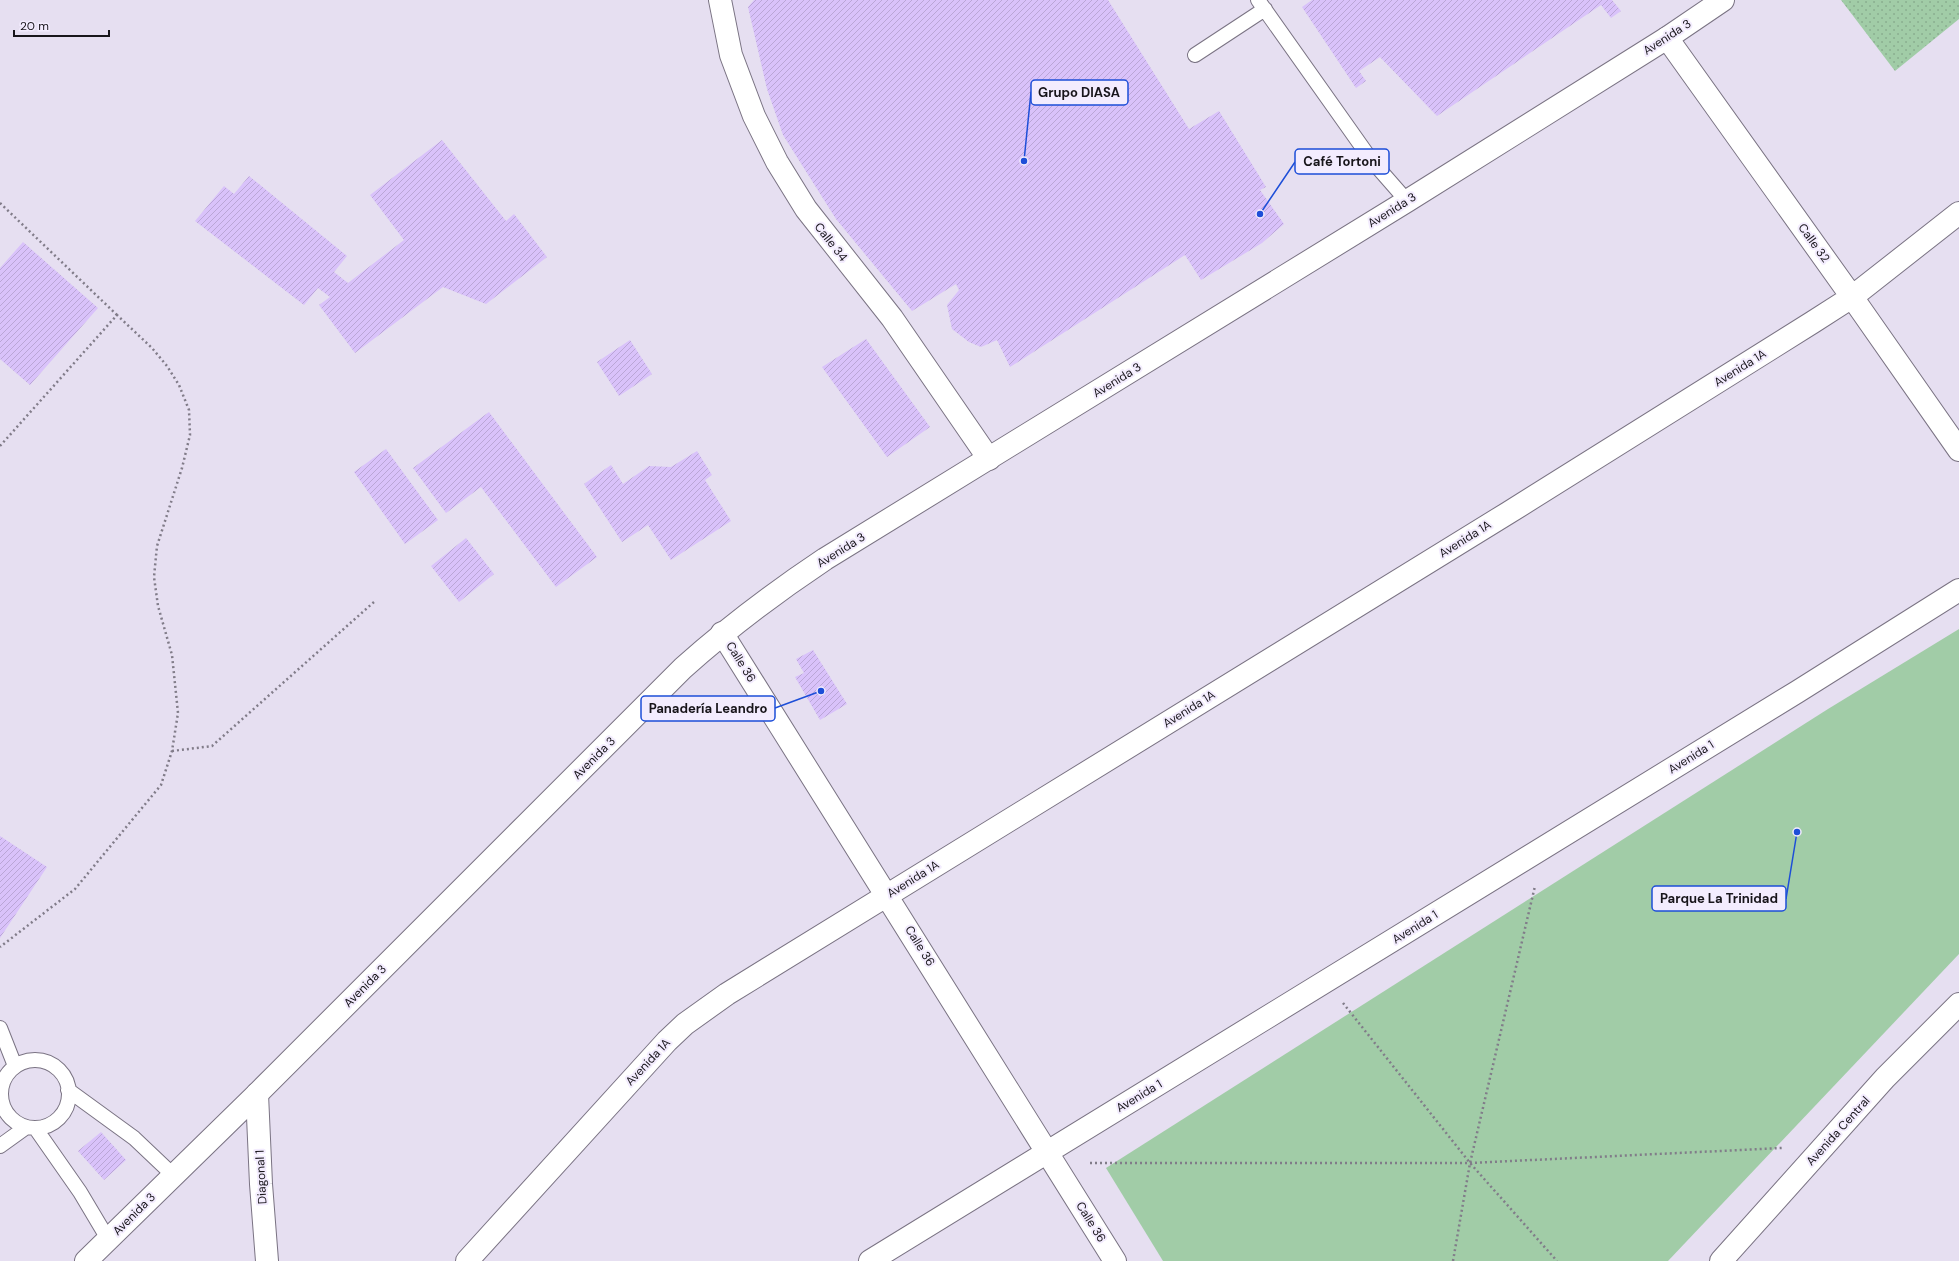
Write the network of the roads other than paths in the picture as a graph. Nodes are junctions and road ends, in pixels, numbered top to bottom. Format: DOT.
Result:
graph roads {
  1 [pos="720,0"];
  2 [pos="1723,0"];
  3 [pos="1261,5"];
  4 [pos="1667,38"];
  5 [pos="1195,55"];
  6 [pos="1407,201"];
  7 [pos="1959,213"];
  8 [pos="1852,297"];
  9 [pos="1959,450"];
  10 [pos="989,459"];
  11 [pos="1959,590"];
  12 [pos="722,632"];
  13 [pos="888,894"];
  14 [pos="1959,1004"];
  15 [pos="0,1028"];
  16 [pos="15,1066"];
  17 [pos="68,1090"];
  18 [pos="0,1093"];
  19 [pos="257,1094"];
  20 [pos="30,1128"];
  21 [pos="0,1146"];
  22 [pos="1047,1152"];
  23 [pos="173,1175"];
  24 [pos="108,1239"];
  25 [pos="86,1261"];
  26 [pos="267,1261"];
  27 [pos="467,1261"];
  28 [pos="870,1261"];
  29 [pos="1115,1261"];
  30 [pos="1721,1261"];
  1 -- 10 [label="street, Calle 34"];
  2 -- 4 [label="street, Avenida 3"];
  3 -- 5 [label="lane"];
  3 -- 6 [label="lane"];
  4 -- 6 [label="street, Avenida 3"];
  4 -- 8 [label="street, Calle 32"];
  6 -- 10 [label="street, Avenida 3"];
  7 -- 8 [label="street, Avenida 1A"];
  8 -- 9 [label="street, Calle 32"];
  8 -- 13 [label="street, Avenida 1A"];
  10 -- 12 [label="street, Avenida 3"];
  11 -- 22 [label="street, Avenida 1"];
  12 -- 13 [label="street, Calle 36"];
  12 -- 19 [label="street, Avenida 3"];
  13 -- 22 [label="street, Calle 36"];
  13 -- 27 [label="street, Avenida 1A"];
  14 -- 30 [label="street, Avenida Central"];
  15 -- 16 [label="lane"];
  16 -- 17 [label="lane"];
  16 -- 18 [label="lane"];
  17 -- 20 [label="lane"];
  17 -- 23 [label="lane"];
  18 -- 20 [label="lane"];
  19 -- 23 [label="street, Avenida 3"];
  19 -- 26 [label="street, Diagonal 1"];
  20 -- 21 [label="lane"];
  20 -- 24 [label="lane"];
  22 -- 28 [label="street, Avenida 1"];
  22 -- 29 [label="street, Calle 36"];
  23 -- 24 [label="street, Avenida 3"];
  24 -- 25 [label="street, Avenida 3"];
}
